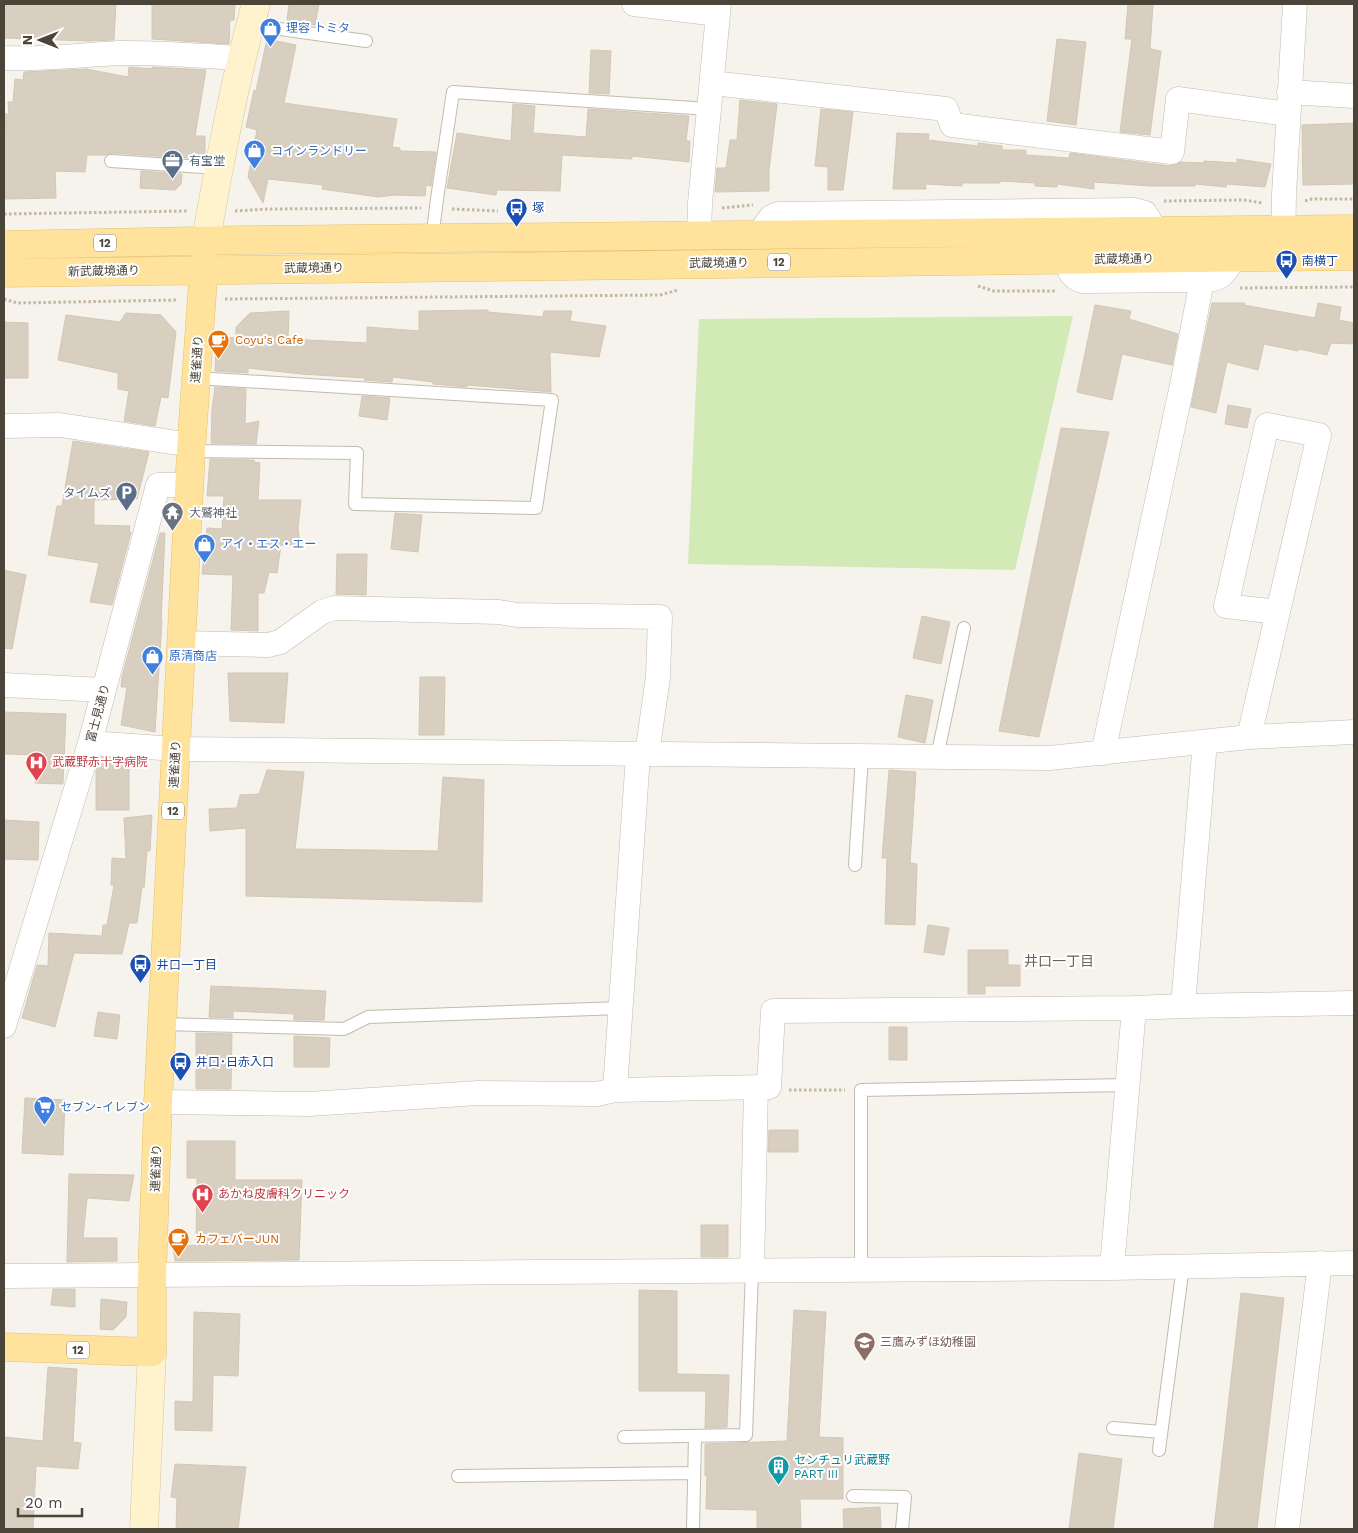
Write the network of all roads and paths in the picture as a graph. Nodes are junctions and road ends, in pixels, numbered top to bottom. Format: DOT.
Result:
graph roads {
  1 [pos="634,4"];
  2 [pos="1295,4"];
  3 [pos="719,9"];
  4 [pos="253,14"];
  5 [pos="366,42"];
  6 [pos="4,58"];
  7 [pos="242,58"];
  8 [pos="712,83"];
  9 [pos="1354,96"];
  10 [pos="1289,103"];
  11 [pos="709,109"];
  12 [pos="111,161"];
  13 [pos="218,168"];
  14 [pos="1354,199"];
  15 [pos="1297,204"];
  16 [pos="436,208"];
  17 [pos="192,211"];
  18 [pos="500,211"];
  19 [pos="228,212"];
  20 [pos="4,214"];
  21 [pos="1354,229"];
  22 [pos="1283,230"];
  23 [pos="698,236"];
  24 [pos="432,239"];
  25 [pos="206,240"];
  26 [pos="4,245"];
  27 [pos="1354,256"];
  28 [pos="1234,257"];
  29 [pos="1282,257"];
  30 [pos="1066,259"];
  31 [pos="203,270"];
  32 [pos="4,272"];
  33 [pos="1202,280"];
  34 [pos="1354,287"];
  35 [pos="1234,288"];
  36 [pos="4,299"];
  37 [pos="184,299"];
  38 [pos="196,378"];
  39 [pos="4,426"];
  40 [pos="191,448"];
  41 [pos="190,485"];
  42 [pos="1277,612"];
  43 [pos="964,628"];
  44 [pos="182,642"];
  45 [pos="4,685"];
  46 [pos="104,690"];
  47 [pos="1354,732"];
  48 [pos="1249,738"];
  49 [pos="1205,742"];
  50 [pos="90,743"];
  51 [pos="176,749"];
  52 [pos="1103,753"];
  53 [pos="642,754"];
  54 [pos="862,756"];
  55 [pos="937,757"];
  56 [pos="854,865"];
  57 [pos="1354,1003"];
  58 [pos="1183,1006"];
  59 [pos="621,1008"];
  60 [pos="1134,1008"];
  61 [pos="163,1024"];
  62 [pos="4,1026"];
  63 [pos="1128,1085"];
  64 [pos="762,1087"];
  65 [pos="615,1090"];
  66 [pos="861,1090"];
  67 [pos="158,1102"];
  68 [pos="1320,1263"];
  69 [pos="1354,1263"];
  70 [pos="1183,1266"];
  71 [pos="1112,1268"];
  72 [pos="861,1269"];
  73 [pos="752,1270"];
  74 [pos="4,1276"];
  75 [pos="152,1276"];
  76 [pos="4,1347"];
  77 [pos="152,1352"];
  78 [pos="1113,1428"];
  79 [pos="1161,1432"];
  80 [pos="624,1437"];
  81 [pos="695,1437"];
  82 [pos="1159,1450"];
  83 [pos="694,1473"];
  84 [pos="458,1476"];
  85 [pos="853,1496"];
  86 [pos="144,1529"];
  87 [pos="693,1529"];
  88 [pos="902,1529"];
  89 [pos="1286,1529"];
  1 -- 3 [label="street"];
  2 -- 10 [label="street"];
  3 -- 8 [label="street"];
  4 -- 5 [label="lane"];
  4 -- 7 [label="main road, 連雀通り"];
  6 -- 7 [label="street"];
  7 -- 13 [label="main road, 連雀通り"];
  8 -- 10 [label="street"];
  8 -- 11 [label="street"];
  9 -- 10 [label="street"];
  10 -- 22 [label="street"];
  11 -- 16 [label="lane"];
  11 -- 23 [label="street"];
  12 -- 13 [label="lane"];
  13 -- 25 [label="main road, 連雀通り"];
  14 -- 15 [label="path"];
  16 -- 18 [label="path"];
  16 -- 19 [label="path"];
  16 -- 24 [label="lane"];
  17 -- 20 [label="path"];
  21 -- 22 [label="main road, 12"];
  22 -- 23 [label="main road, 12"];
  22 -- 29 [label="street"];
  23 -- 24 [label="main road, 12"];
  24 -- 25 [label="main road, 12"];
  25 -- 26 [label="main road, 12"];
  25 -- 31 [label="main road, 連雀通り / 12"];
  27 -- 29 [label="main road, 武蔵境通り / 12"];
  28 -- 29 [label="main road, 武蔵境通り / 12"];
  28 -- 30 [label="main road, 武蔵境通り / 12"];
  28 -- 33 [label="street"];
  30 -- 31 [label="main road, 武蔵境通り / 12"];
  30 -- 33 [label="street"];
  31 -- 32 [label="main road, 新武蔵境通り / 12"];
  31 -- 38 [label="main road, 連雀通り / 12"];
  33 -- 52 [label="street"];
  34 -- 35 [label="path"];
  36 -- 37 [label="path"];
  38 -- 40 [label="main road, 連雀通り / 12"];
  38 -- 40 [label="lane"];
  39 -- 40 [label="street"];
  40 -- 41 [label="main road, 連雀通り / 12"];
  41 -- 44 [label="main road, 連雀通り / 12"];
  41 -- 46 [label="street, 富士見通り"];
  42 -- 42 [label="street"];
  42 -- 48 [label="street"];
  43 -- 55 [label="lane"];
  44 -- 51 [label="main road, 連雀通り / 12"];
  44 -- 53 [label="street"];
  45 -- 46 [label="street"];
  46 -- 50 [label="street, 富士見通り"];
  47 -- 48 [label="street"];
  48 -- 49 [label="street"];
  49 -- 52 [label="street"];
  49 -- 58 [label="street"];
  50 -- 51 [label="street"];
  50 -- 62 [label="street, 富士見通り"];
  51 -- 53 [label="street"];
  51 -- 61 [label="main road, 連雀通り / 12"];
  52 -- 55 [label="street"];
  53 -- 54 [label="street"];
  53 -- 59 [label="street"];
  54 -- 55 [label="street"];
  54 -- 56 [label="lane"];
  57 -- 58 [label="street"];
  58 -- 60 [label="street"];
  59 -- 61 [label="lane"];
  59 -- 65 [label="street"];
  60 -- 63 [label="street"];
  60 -- 64 [label="street"];
  61 -- 67 [label="main road, 連雀通り / 12"];
  63 -- 66 [label="lane"];
  63 -- 71 [label="street"];
  64 -- 65 [label="street"];
  64 -- 66 [label="path"];
  64 -- 73 [label="street"];
  65 -- 67 [label="street"];
  66 -- 72 [label="lane"];
  67 -- 75 [label="main road, 連雀通り / 12"];
  68 -- 69 [label="street"];
  68 -- 70 [label="street"];
  68 -- 89 [label="street"];
  70 -- 71 [label="street"];
  70 -- 79 [label="lane"];
  71 -- 72 [label="street"];
  72 -- 73 [label="street"];
  73 -- 75 [label="street"];
  73 -- 81 [label="lane"];
  74 -- 75 [label="street"];
  75 -- 77 [label="main road, 連雀通り / 12"];
  76 -- 77 [label="main road, 12"];
  77 -- 86 [label="main road, 連雀通り"];
  78 -- 79 [label="lane"];
  79 -- 82 [label="lane"];
  80 -- 81 [label="lane"];
  81 -- 83 [label="lane"];
  83 -- 84 [label="lane"];
  83 -- 87 [label="lane"];
  85 -- 88 [label="lane"];
}
